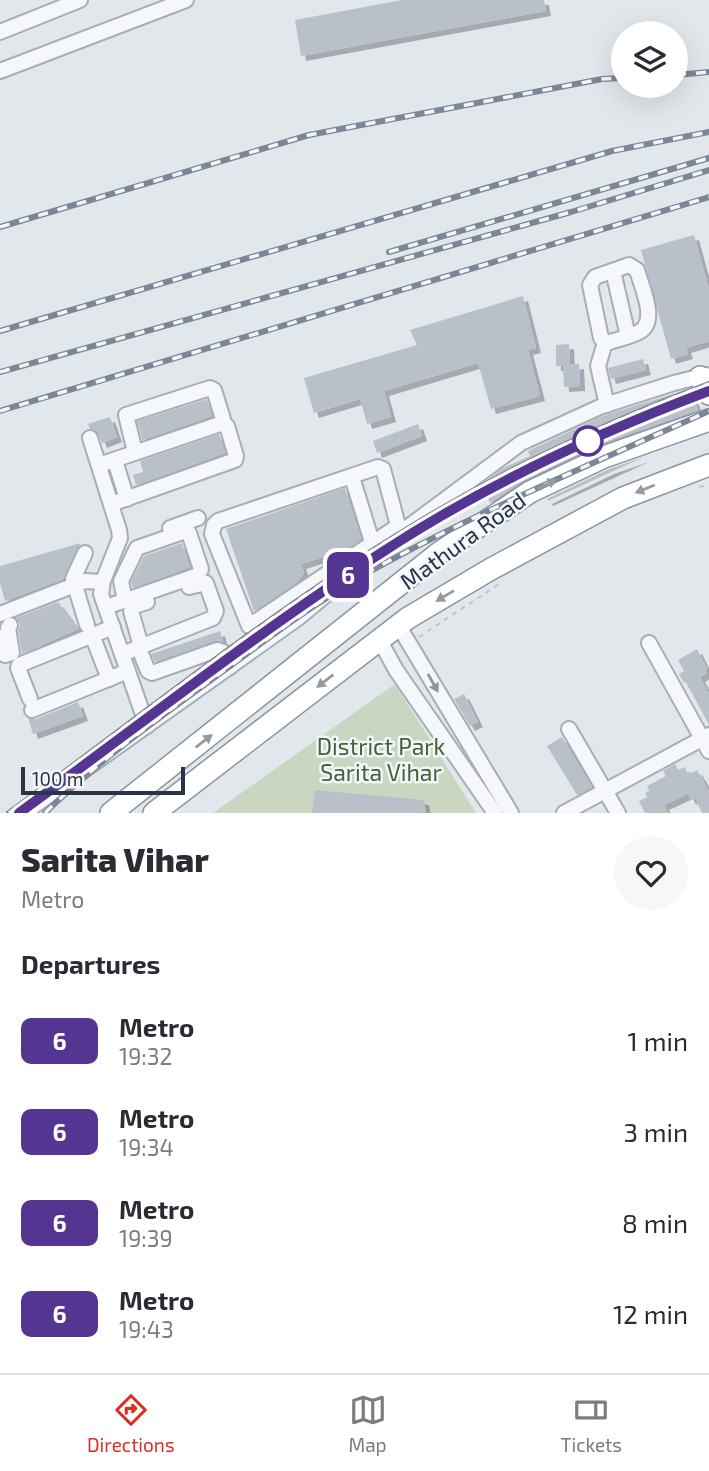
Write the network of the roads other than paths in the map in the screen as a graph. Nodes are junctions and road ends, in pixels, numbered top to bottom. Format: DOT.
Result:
graph roads {
  1 [pos="80,0"];
  2 [pos="186,0"];
  3 [pos="0,32"];
  4 [pos="0,71"];
  5 [pos="613,271"];
  6 [pos="628,336"];
  7 [pos="605,342"];
  8 [pos="706,382"];
  9 [pos="607,405"];
  10 [pos="709,420"];
  11 [pos="227,426"];
  12 [pos="211,432"];
  13 [pos="90,438"];
  14 [pos="135,453"];
  15 [pos="116,464"];
  16 [pos="709,465"];
  17 [pos="99,467"];
  18 [pos="355,476"];
  19 [pos="127,499"];
  20 [pos="111,504"];
  21 [pos="198,518"];
  22 [pos="399,530"];
  23 [pos="376,539"];
  24 [pos="116,547"];
  25 [pos="85,553"];
  26 [pos="103,582"];
  27 [pos="74,585"];
  28 [pos="125,601"];
  29 [pos="106,607"];
  30 [pos="5,620"];
  31 [pos="398,625"];
  32 [pos="249,626"];
  33 [pos="113,627"];
  34 [pos="90,630"];
  35 [pos="0,637"];
  36 [pos="379,639"];
  37 [pos="649,643"];
  38 [pos="259,646"];
  39 [pos="142,651"];
  40 [pos="122,654"];
  41 [pos="230,667"];
  42 [pos="128,671"];
  43 [pos="109,679"];
  44 [pos="147,726"];
  45 [pos="569,729"];
  46 [pos="707,741"];
  47 [pos="604,792"];
  48 [pos="24,813"];
  49 [pos="111,813"];
  50 [pos="155,813"];
  51 [pos="495,813"];
  52 [pos="511,813"];
  53 [pos="564,813"];
  54 [pos="618,813"];
  1 -- 3 [label="street"];
  2 -- 4 [label="street"];
  5 -- 6 [label="street"];
  5 -- 6 [label="street"];
  5 -- 7 [label="street"];
  6 -- 7 [label="street"];
  7 -- 9 [label="street"];
  8 -- 9 [label="street"];
  9 -- 22 [label="street"];
  49 -- 10 [label="highway, Mathura Road, one-way"];
  11 -- 19 [label="street"];
  12 -- 15 [label="street"];
  13 -- 17 [label="street"];
  14 -- 14 [label="street"];
  14 -- 17 [label="street"];
  15 -- 17 [label="street"];
  15 -- 19 [label="street"];
  16 -- 31 [label="highway, Mathura Road, one-way"];
  17 -- 20 [label="street"];
  18 -- 22 [label="street"];
  18 -- 23 [label="street"];
  18 -- 32 [label="street"];
  19 -- 20 [label="street"];
  20 -- 24 [label="street"];
  21 -- 24 [label="street"];
  22 -- 23 [label="street"];
  22 -- 38 [label="street"];
  23 -- 32 [label="street"];
  24 -- 26 [label="street"];
  25 -- 27 [label="street"];
  26 -- 27 [label="street"];
  26 -- 29 [label="street"];
  27 -- 30 [label="street"];
  27 -- 34 [label="street"];
  28 -- 28 [label="street"];
  28 -- 29 [label="street"];
  29 -- 33 [label="street"];
  30 -- 35 [label="street"];
  31 -- 36 [label="highway, Mathura Road"];
  31 -- 52 [label="street, one-way"];
  32 -- 38 [label="street"];
  33 -- 34 [label="street"];
  33 -- 40 [label="street"];
  34 -- 43 [label="street"];
  34 -- 43 [label="street"];
  36 -- 50 [label="highway, Mathura Road, one-way"];
  36 -- 51 [label="street"];
  37 -- 46 [label="street"];
  38 -- 41 [label="street"];
  39 -- 39 [label="street"];
  39 -- 40 [label="street"];
  39 -- 41 [label="street"];
  40 -- 42 [label="street"];
  41 -- 44 [label="street"];
  42 -- 43 [label="street"];
  42 -- 44 [label="street"];
  44 -- 48 [label="street"];
  45 -- 47 [label="street"];
  46 -- 47 [label="street"];
  47 -- 53 [label="street"];
  47 -- 54 [label="street"];
}
